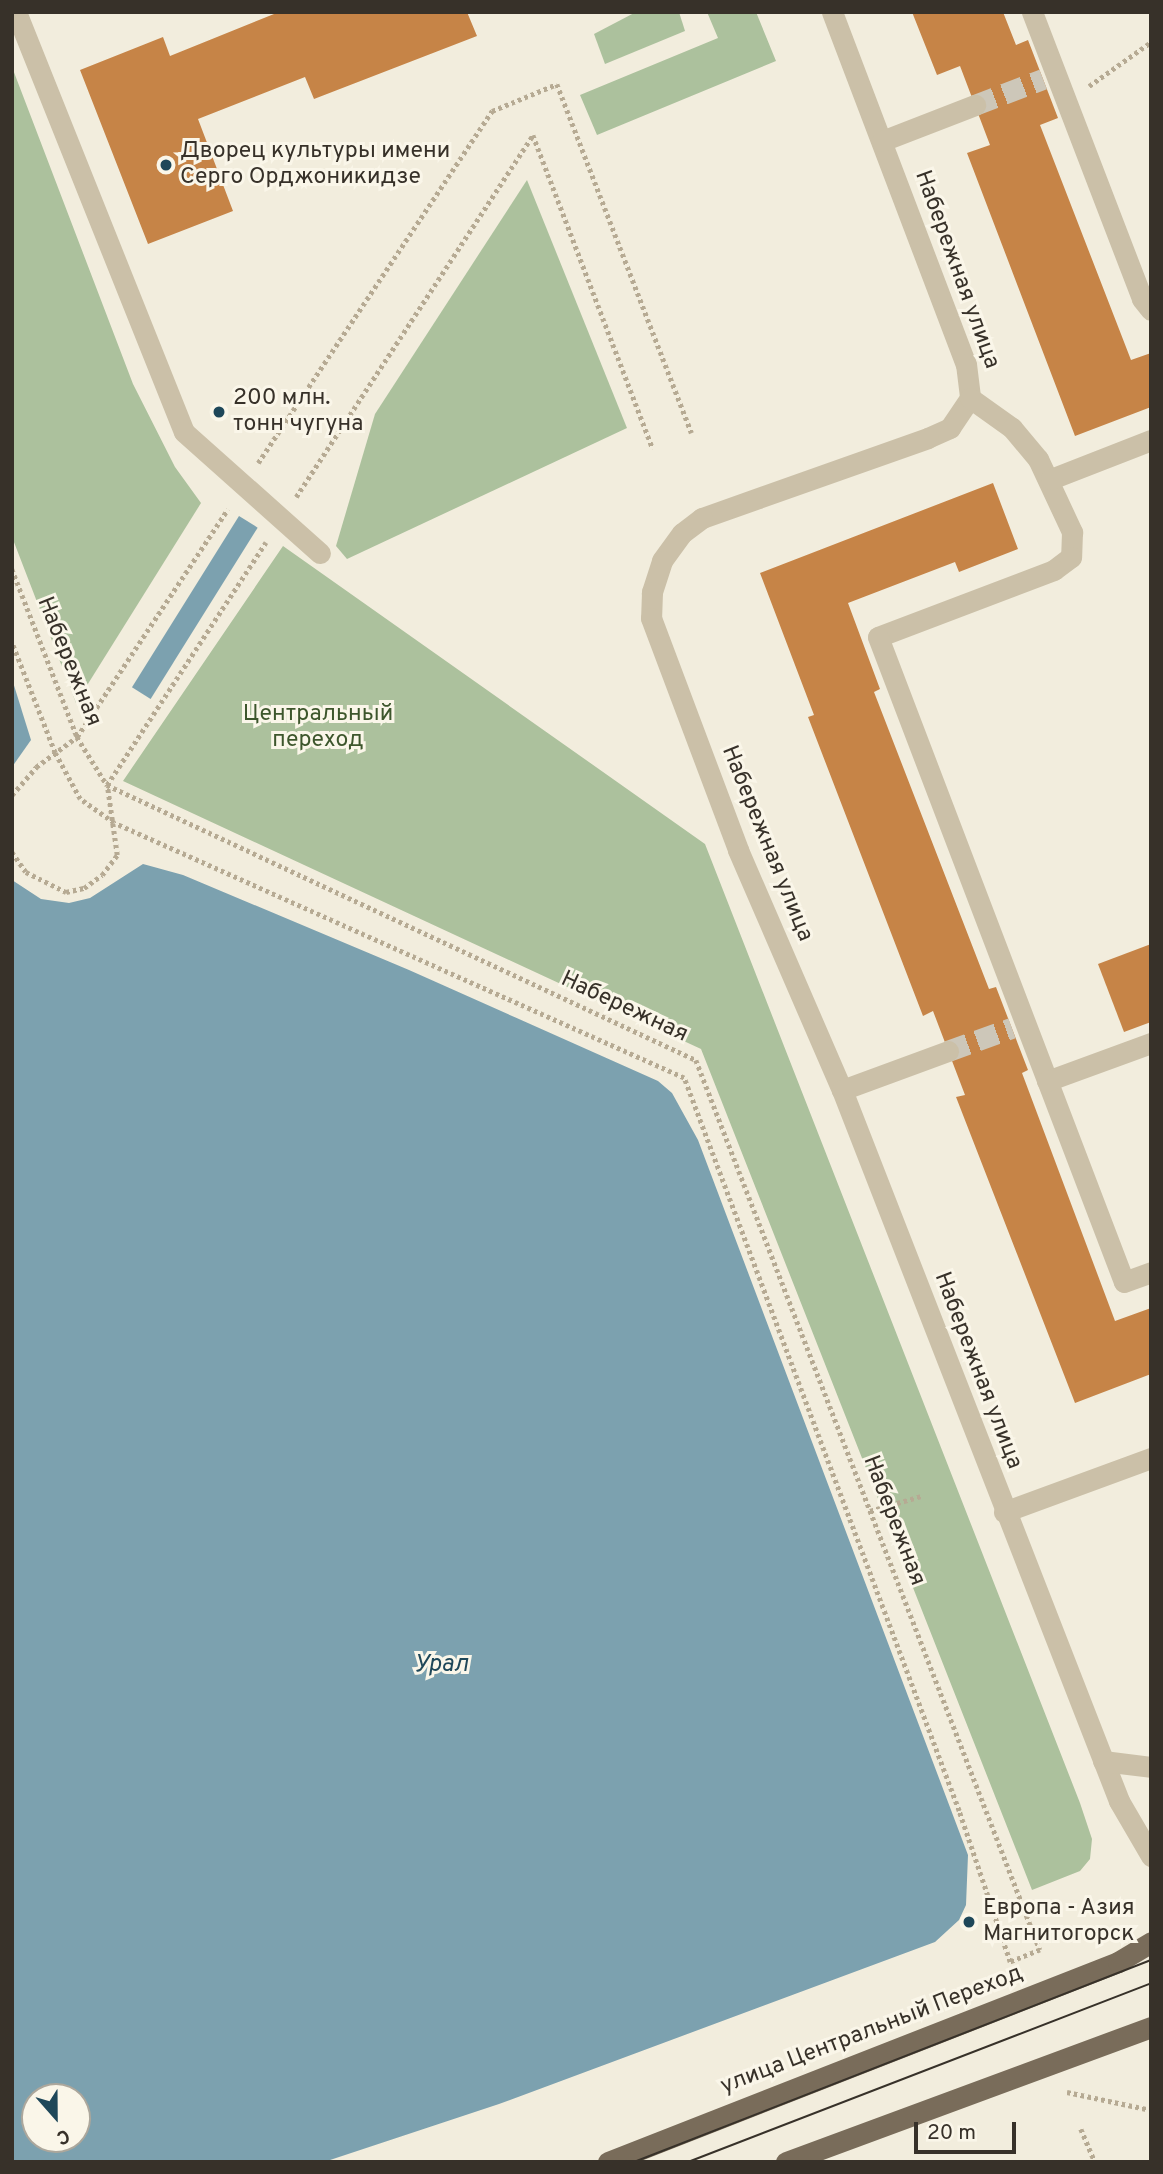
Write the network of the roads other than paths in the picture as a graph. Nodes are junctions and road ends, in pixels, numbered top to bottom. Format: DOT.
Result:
graph roads {
  1 [pos="16,12"];
  2 [pos="832,12"];
  3 [pos="1032,12"];
  4 [pos="975,105"];
  5 [pos="882,141"];
  6 [pos="1151,310"];
  7 [pos="970,398"];
  8 [pos="1151,440"];
  9 [pos="1051,479"];
  10 [pos="320,554"];
  11 [pos="1151,1043"];
  12 [pos="948,1051"];
  13 [pos="1047,1081"];
  14 [pos="842,1090"];
  15 [pos="1151,1272"];
  16 [pos="1151,1458"];
  17 [pos="1004,1512"];
  18 [pos="1103,1761"];
  19 [pos="1151,1767"];
  20 [pos="1151,1856"];
  21 [pos="1151,1942"];
  22 [pos="1151,2027"];
  23 [pos="608,2162"];
  24 [pos="786,2162"];
  1 -- 10 [label="street"];
  2 -- 5 [label="street, Набережная улица"];
  3 -- 6 [label="street"];
  4 -- 5 [label="street"];
  5 -- 7 [label="street, Набережная улица"];
  7 -- 9 [label="street"];
  7 -- 14 [label="street, Набережная улица"];
  8 -- 9 [label="street"];
  9 -- 13 [label="street"];
  11 -- 13 [label="street"];
  12 -- 14 [label="street"];
  13 -- 15 [label="street"];
  14 -- 17 [label="street, Набережная улица"];
  16 -- 17 [label="street"];
  17 -- 18 [label="street, Набережная улица"];
  18 -- 19 [label="street"];
  18 -- 20 [label="street, Набережная улица"];
  21 -- 23 [label="main road, улица Центральный Переход"];
  22 -- 24 [label="main road"];
}
